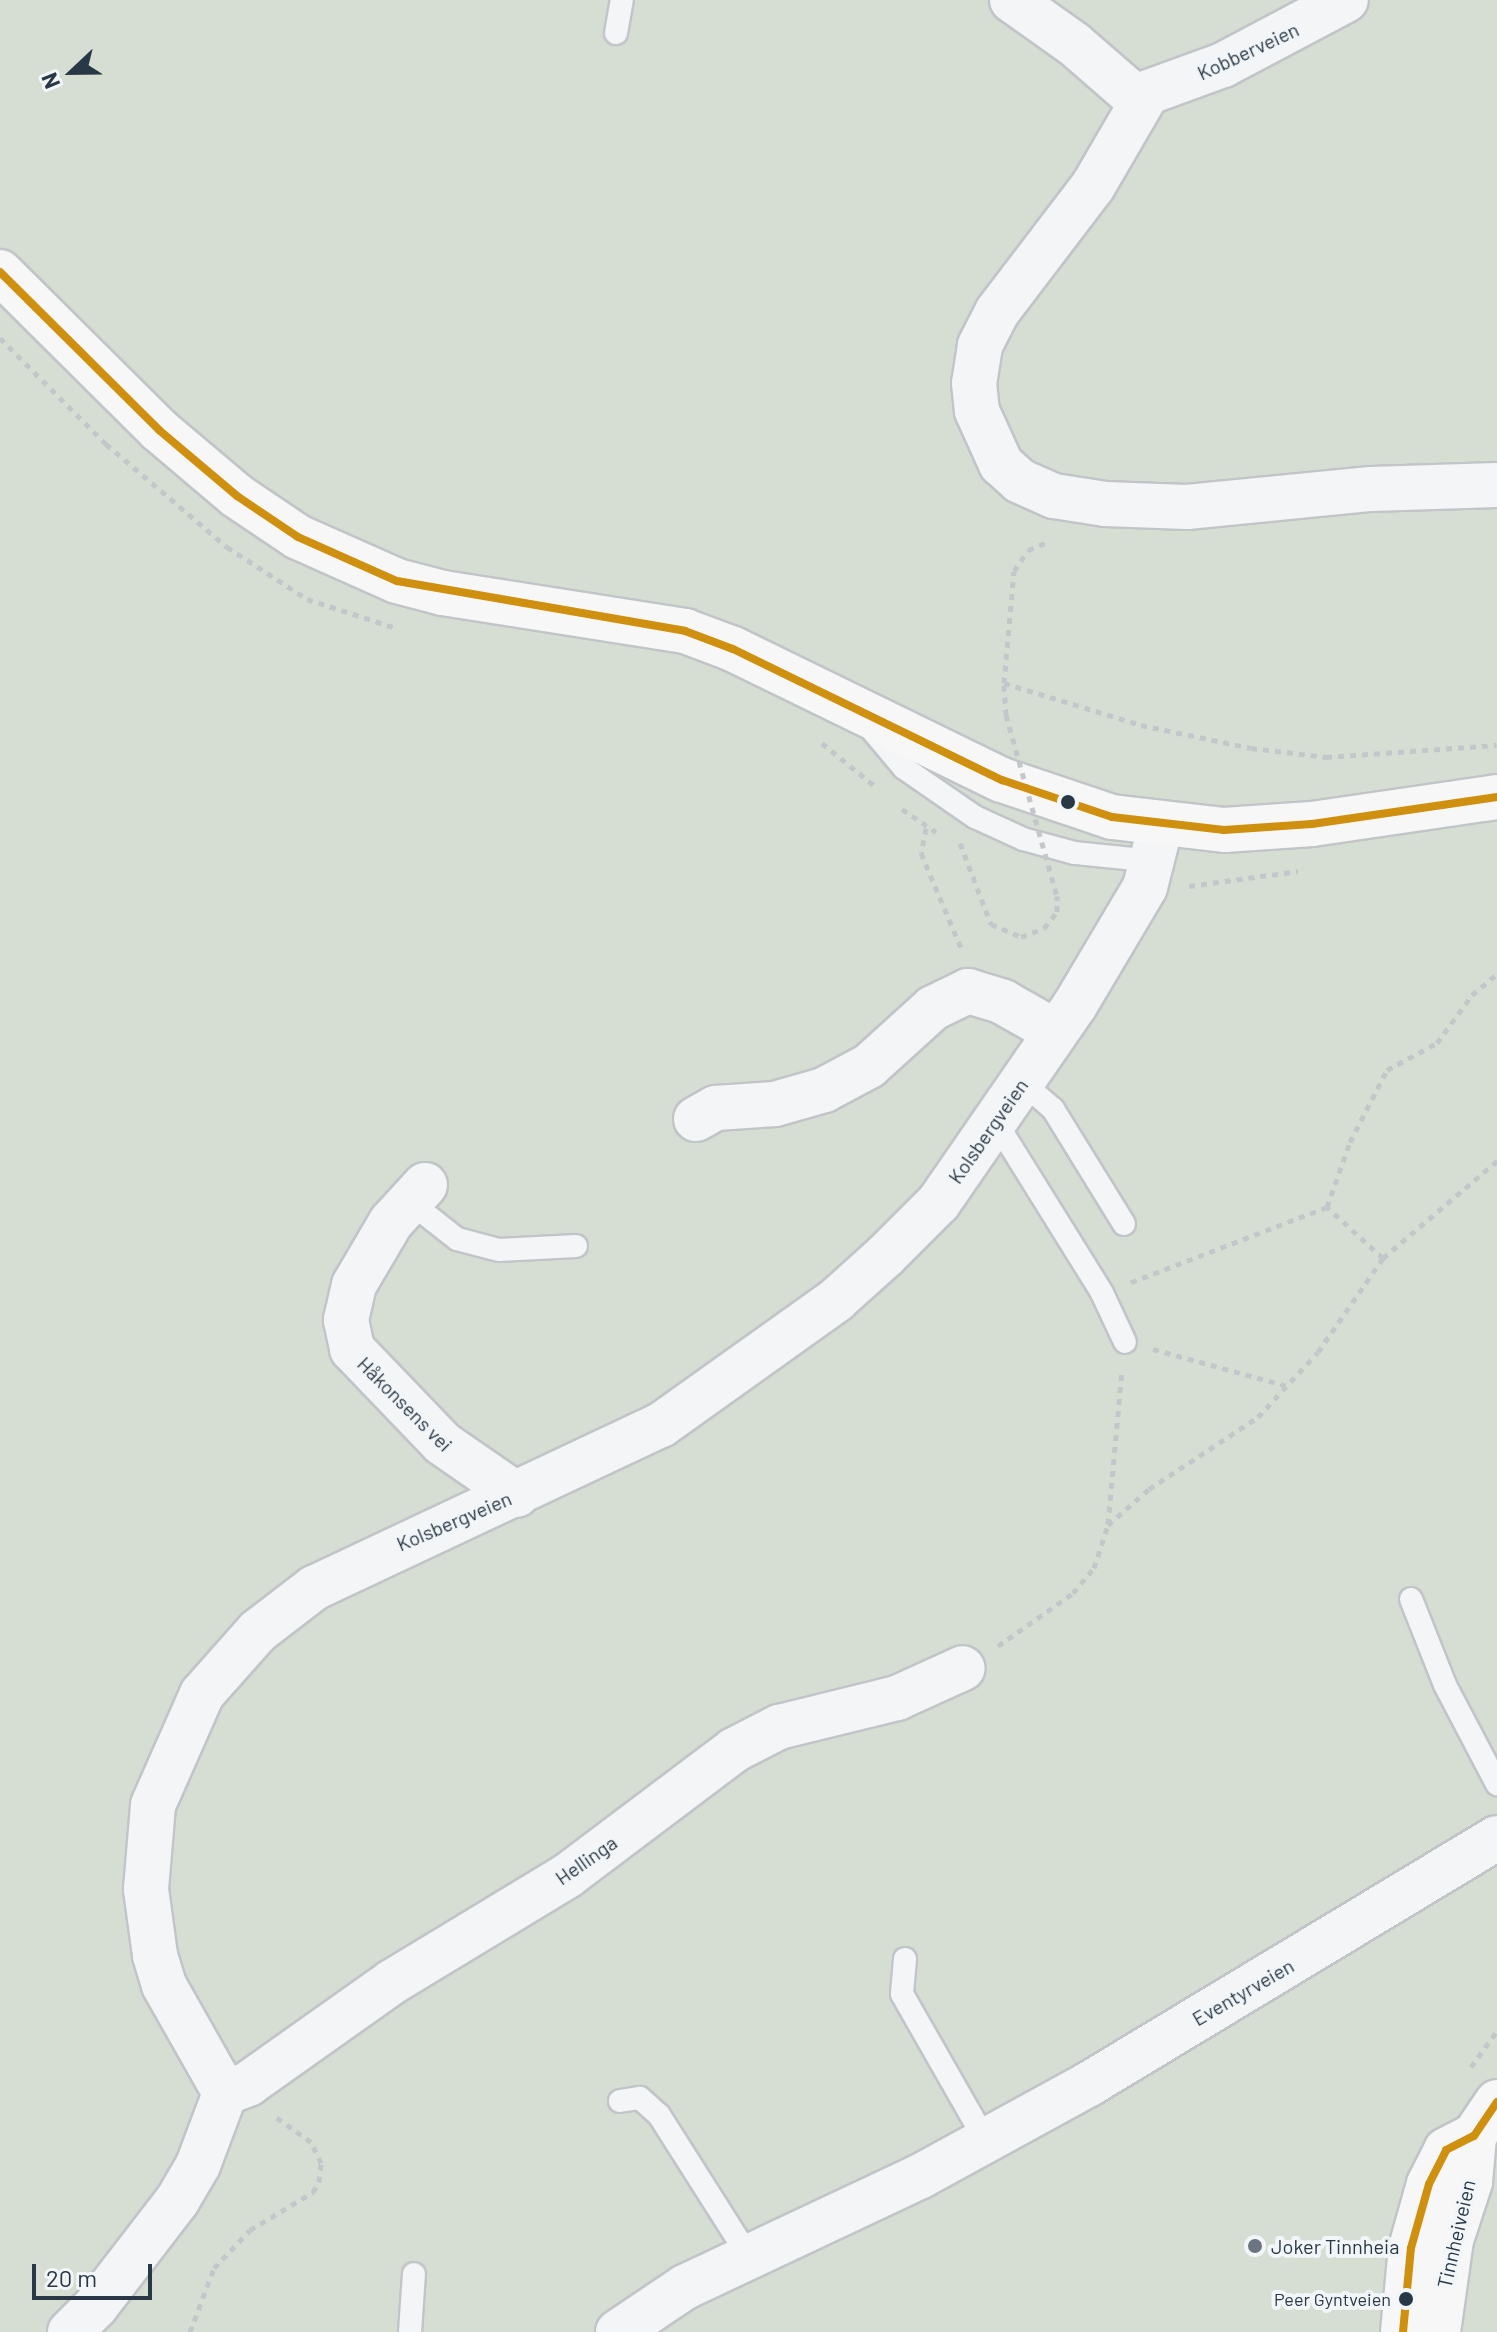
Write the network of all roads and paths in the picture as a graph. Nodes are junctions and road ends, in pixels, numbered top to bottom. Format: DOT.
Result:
graph roads {
  1 [pos="622,0"];
  2 [pos="1012,0"];
  3 [pos="1346,0"];
  4 [pos="616,33"];
  5 [pos="1146,95"];
  6 [pos="0,272"];
  7 [pos="1497,485"];
  8 [pos="1105,504"];
  9 [pos="1004,683"];
  10 [pos="811,735"];
  11 [pos="1497,745"];
  12 [pos="880,791"];
  13 [pos="1497,797"];
  14 [pos="892,800"];
  15 [pos="958,839"];
  16 [pos="1158,843"];
  17 [pos="1497,974"];
  18 [pos="968,991"];
  19 [pos="1056,1032"];
  20 [pos="1023,1083"];
  21 [pos="696,1119"];
  22 [pos="997,1124"];
  23 [pos="1497,1161"];
  24 [pos="418,1194"];
  25 [pos="1327,1207"];
  26 [pos="1124,1224"];
  27 [pos="576,1246"];
  28 [pos="1383,1258"];
  29 [pos="1102,1293"];
  30 [pos="1125,1342"];
  31 [pos="1287,1386"];
  32 [pos="517,1495"];
  33 [pos="1108,1525"];
  34 [pos="1411,1599"];
  35 [pos="963,1668"];
  36 [pos="1497,1784"];
  37 [pos="1497,1838"];
  38 [pos="905,1959"];
  39 [pos="225,2093"];
  40 [pos="620,2101"];
  41 [pos="1486,2119"];
  42 [pos="296,2130"];
  43 [pos="986,2141"];
  44 [pos="748,2255"];
  45 [pos="414,2274"];
  46 [pos="70,2332"];
  47 [pos="190,2332"];
  48 [pos="410,2332"];
  49 [pos="618,2332"];
  50 [pos="1403,2332"];
  51 [pos="1438,2332"];
  1 -- 4 [label="lane"];
  2 -- 5 [label="street"];
  3 -- 5 [label="street, Kobberveien"];
  5 -- 8 [label="street"];
  6 -- 16 [label="street"];
  7 -- 8 [label="street"];
  8 -- 9 [label="path"];
  9 -- 11 [label="path"];
  9 -- 15 [label="path, bridge"];
  10 -- 12 [label="path"];
  13 -- 16 [label="street"];
  14 -- 18 [label="path"];
  16 -- 19 [label="street, Kolsbergveien"];
  17 -- 25 [label="path"];
  18 -- 19 [label="street"];
  18 -- 21 [label="street"];
  19 -- 20 [label="street, Kolsbergveien"];
  20 -- 22 [label="street, Kolsbergveien"];
  20 -- 26 [label="lane"];
  22 -- 29 [label="lane"];
  22 -- 32 [label="street, Kolsbergveien"];
  23 -- 28 [label="path"];
  24 -- 27 [label="lane, Håkonsens vei"];
  24 -- 32 [label="street, Håkonsens vei"];
  25 -- 28 [label="path"];
  25 -- 29 [label="path"];
  28 -- 31 [label="path"];
  29 -- 30 [label="lane"];
  30 -- 31 [label="path"];
  30 -- 33 [label="path"];
  31 -- 33 [label="path"];
  32 -- 39 [label="street, Kolsbergveien"];
  33 -- 35 [label="path"];
  34 -- 36 [label="lane"];
  35 -- 39 [label="street, Hellinga"];
  37 -- 43 [label="street, Eventyrveien"];
  38 -- 43 [label="lane"];
  39 -- 46 [label="street"];
  40 -- 44 [label="lane"];
  41 -- 50 [label="street, Tinnheiveien"];
  41 -- 51 [label="street, Tinnheiveien"];
  42 -- 47 [label="path"];
  43 -- 44 [label="street, Eventyrveien"];
  44 -- 49 [label="street, Eventyrveien"];
  45 -- 48 [label="lane"];
}
